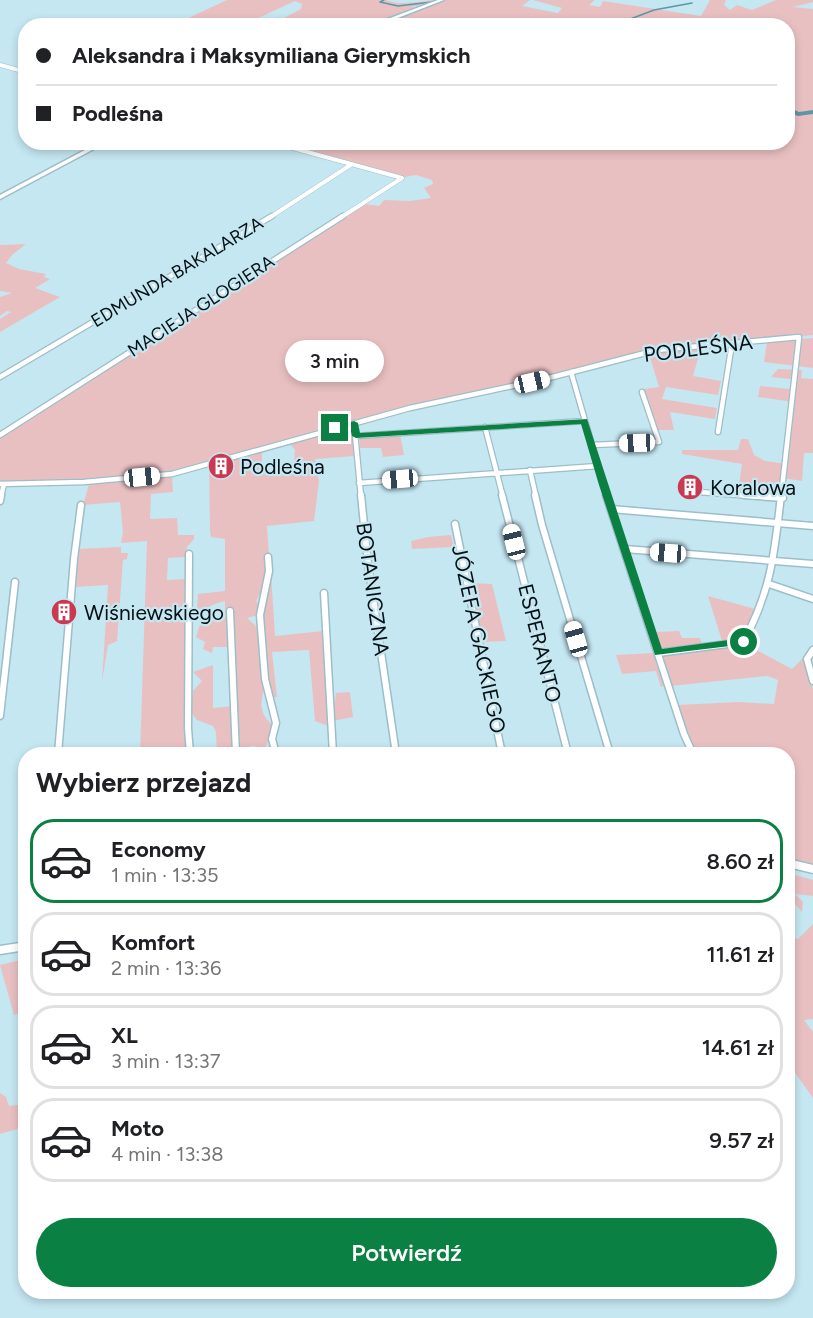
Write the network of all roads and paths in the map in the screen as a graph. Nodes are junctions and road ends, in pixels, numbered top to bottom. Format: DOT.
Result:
graph roads {
  1 [pos="442,0"];
  2 [pos="391,18"];
  3 [pos="0,64"];
  4 [pos="18,70"];
  5 [pos="89,150"];
  6 [pos="300,150"];
  7 [pos="352,164"];
  8 [pos="0,196"];
  9 [pos="732,343"];
  10 [pos="571,372"];
  11 [pos="0,377"];
  12 [pos="642,392"];
  13 [pos="585,421"];
  14 [pos="354,423"];
  15 [pos="485,427"];
  16 [pos="718,432"];
  17 [pos="0,435"];
  18 [pos="356,436"];
  19 [pos="592,445"];
  20 [pos="598,466"];
  21 [pos="530,470"];
  22 [pos="497,473"];
  23 [pos="359,483"];
  24 [pos="2,484"];
  25 [pos="686,491"];
  26 [pos="783,498"];
  27 [pos="0,501"];
  28 [pos="81,505"];
  29 [pos="611,509"];
  30 [pos="780,523"];
  31 [pos="455,524"];
  32 [pos="813,526"];
  33 [pos="625,549"];
  34 [pos="189,554"];
  35 [pos="268,557"];
  36 [pos="774,561"];
  37 [pos="813,564"];
  38 [pos="15,582"];
  39 [pos="769,584"];
  40 [pos="324,593"];
  41 [pos="813,599"];
  42 [pos="230,611"];
  43 [pos="813,650"];
  44 [pos="658,653"];
  45 [pos="813,681"];
  46 [pos="0,716"];
  47 [pos="59,747"];
  48 [pos="189,747"];
  49 [pos="236,747"];
  50 [pos="274,747"];
  51 [pos="333,747"];
  52 [pos="395,747"];
  53 [pos="500,747"];
  54 [pos="566,747"];
  55 [pos="608,747"];
  56 [pos="690,747"];
  57 [pos="795,864"];
  58 [pos="813,869"];
  59 [pos="18,947"];
  60 [pos="0,950"];
  1 -- 2 [label="street"];
  3 -- 4 [label="street"];
  5 -- 8 [label="street"];
  6 -- 7 [label="street"];
  7 -- 11 [label="street, EDMUNDA BAKALARZA"];
  7 -- 17 [label="street, MACIEJA GLOGIERA"];
  9 -- 10 [label="street, PODLEŚNA"];
  9 -- 16 [label="street"];
  9 -- 26 [label="street, PODLEŚNA"];
  10 -- 13 [label="street"];
  10 -- 14 [label="street, PODLEŚNA"];
  12 -- 19 [label="street"];
  13 -- 15 [label="street"];
  13 -- 19 [label="street"];
  14 -- 18 [label="street, BOTANICZNA"];
  14 -- 24 [label="street, PODLEŚNA"];
  15 -- 18 [label="street"];
  15 -- 22 [label="street, ESPERANTO"];
  18 -- 23 [label="street, BOTANICZNA"];
  19 -- 20 [label="street"];
  20 -- 21 [label="street"];
  20 -- 29 [label="street"];
  21 -- 22 [label="street"];
  21 -- 55 [label="street"];
  22 -- 23 [label="street"];
  22 -- 54 [label="street, ESPERANTO"];
  23 -- 52 [label="street, BOTANICZNA"];
  24 -- 27 [label="street"];
  25 -- 26 [label="street"];
  26 -- 30 [label="street"];
  28 -- 47 [label="street"];
  29 -- 30 [label="street"];
  29 -- 33 [label="street"];
  30 -- 32 [label="street"];
  30 -- 36 [label="street"];
  31 -- 53 [label="street, JÓZEFA GACKIEGO"];
  33 -- 36 [label="street"];
  33 -- 44 [label="street"];
  34 -- 48 [label="street"];
  35 -- 50 [label="street"];
  36 -- 37 [label="street"];
  36 -- 39 [label="street"];
  38 -- 46 [label="street"];
  39 -- 41 [label="street"];
  39 -- 44 [label="street"];
  40 -- 51 [label="street"];
  42 -- 49 [label="street"];
  43 -- 45 [label="street"];
  44 -- 56 [label="street"];
  57 -- 58 [label="street"];
  59 -- 60 [label="street"];
}
